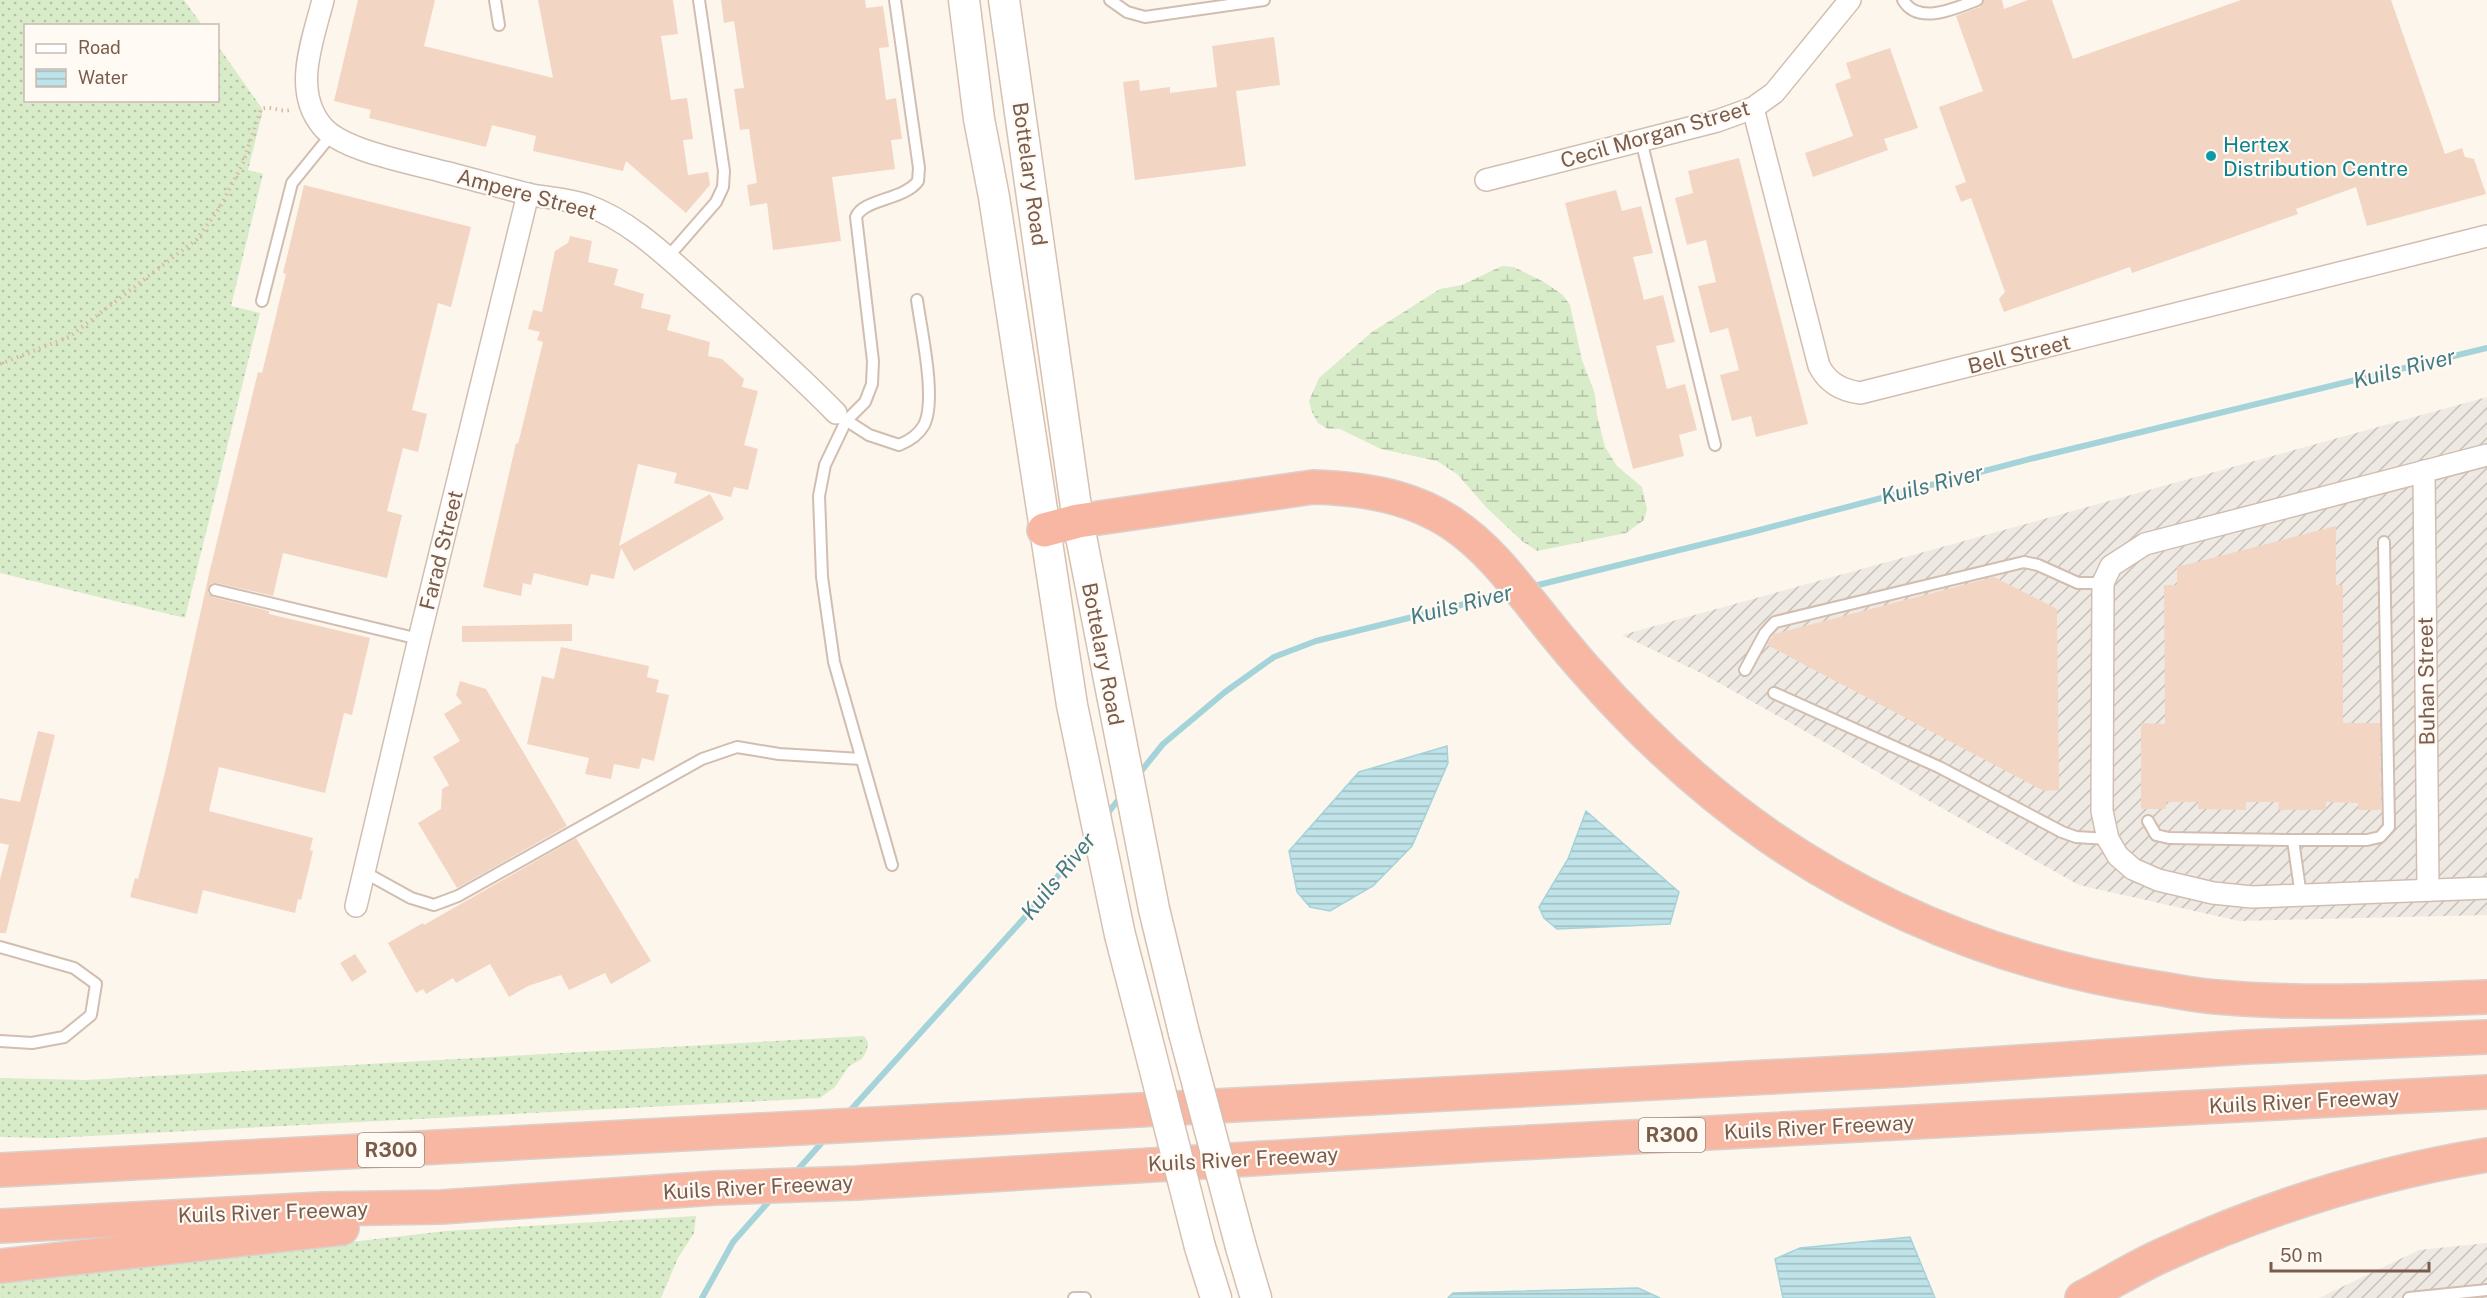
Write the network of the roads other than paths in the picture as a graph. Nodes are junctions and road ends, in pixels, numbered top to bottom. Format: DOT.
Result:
graph roads {
  1 [pos="324,0"];
  2 [pos="495,0"];
  3 [pos="699,0"];
  4 [pos="894,0"];
  5 [pos="964,0"];
  6 [pos="1004,0"];
  7 [pos="1110,0"];
  8 [pos="1264,0"];
  9 [pos="1850,0"];
  10 [pos="1903,0"];
  11 [pos="1977,0"];
  12 [pos="500,25"];
  13 [pos="1753,108"];
  14 [pos="331,135"];
  15 [pos="1641,140"];
  16 [pos="1486,180"];
  17 [pos="528,194"];
  18 [pos="2487,236"];
  19 [pos="667,258"];
  20 [pos="917,300"];
  21 [pos="262,301"];
  22 [pos="841,417"];
  23 [pos="1715,445"];
  24 [pos="2487,455"];
  25 [pos="2424,471"];
  26 [pos="1078,521"];
  27 [pos="1044,530"];
  28 [pos="2384,543"];
  29 [pos="2103,583"];
  30 [pos="215,590"];
  31 [pos="419,639"];
  32 [pos="1745,670"];
  33 [pos="1774,693"];
  34 [pos="861,759"];
  35 [pos="2148,821"];
  36 [pos="2108,838"];
  37 [pos="2293,840"];
  38 [pos="892,865"];
  39 [pos="364,872"];
  40 [pos="2487,888"];
  41 [pos="2428,891"];
  42 [pos="2301,896"];
  43 [pos="356,906"];
  44 [pos="0,947"];
  45 [pos="2487,996"];
  46 [pos="2487,1037"];
  47 [pos="0,1041"];
  48 [pos="2487,1092"];
  49 [pos="0,1154"];
  50 [pos="2487,1155"];
  51 [pos="75,1166"];
  52 [pos="0,1170"];
  53 [pos="441,1207"];
  54 [pos="0,1226"];
  55 [pos="0,1266"];
  56 [pos="2487,1290"];
  57 [pos="1074,1298"];
  58 [pos="1085,1298"];
  59 [pos="1216,1298"];
  60 [pos="1256,1298"];
  61 [pos="2082,1298"];
  62 [pos="2409,1298"];
  1 -- 14 [label="street, Ampere Street"];
  2 -- 12 [label="lane"];
  3 -- 19 [label="lane"];
  4 -- 22 [label="lane"];
  5 -- 27 [label="main road, Bottelary Road"];
  6 -- 26 [label="main road, Bottelary Road"];
  7 -- 8 [label="lane"];
  9 -- 13 [label="street, Cecil Morgan Street"];
  10 -- 11 [label="lane"];
  13 -- 15 [label="street, Cecil Morgan Street"];
  13 -- 18 [label="street, Bell Street"];
  14 -- 17 [label="street, Ampere Street"];
  14 -- 21 [label="lane"];
  15 -- 16 [label="street, Cecil Morgan Street"];
  15 -- 23 [label="lane"];
  17 -- 19 [label="street, Ampere Street"];
  17 -- 31 [label="street, Farad Street"];
  19 -- 22 [label="street, Ampere Street"];
  20 -- 22 [label="lane"];
  22 -- 34 [label="lane"];
  24 -- 25 [label="street"];
  25 -- 29 [label="street"];
  25 -- 41 [label="street, Buhan Street"];
  26 -- 27 [label="highway"];
  26 -- 45 [label="highway"];
  26 -- 60 [label="main road, Bottelary Road, bridge"];
  27 -- 59 [label="main road, Bottelary Road, bridge"];
  28 -- 37 [label="lane"];
  29 -- 32 [label="lane"];
  29 -- 36 [label="street"];
  30 -- 31 [label="lane"];
  31 -- 39 [label="street, Farad Street"];
  33 -- 36 [label="lane"];
  34 -- 38 [label="lane"];
  34 -- 39 [label="lane"];
  35 -- 37 [label="lane"];
  36 -- 42 [label="street"];
  37 -- 42 [label="lane"];
  39 -- 43 [label="street, Farad Street"];
  40 -- 41 [label="street"];
  41 -- 42 [label="street"];
  44 -- 47 [label="lane"];
  46 -- 51 [label="highway, R300"];
  48 -- 53 [label="highway, Kuils River Freeway / R300"];
  49 -- 51 [label="highway"];
  50 -- 61 [label="highway"];
  51 -- 52 [label="highway, R300"];
  53 -- 54 [label="highway, Kuils River Freeway / R300"];
  53 -- 55 [label="highway"];
  56 -- 62 [label="lane"];
  57 -- 58 [label="lane"];
}
